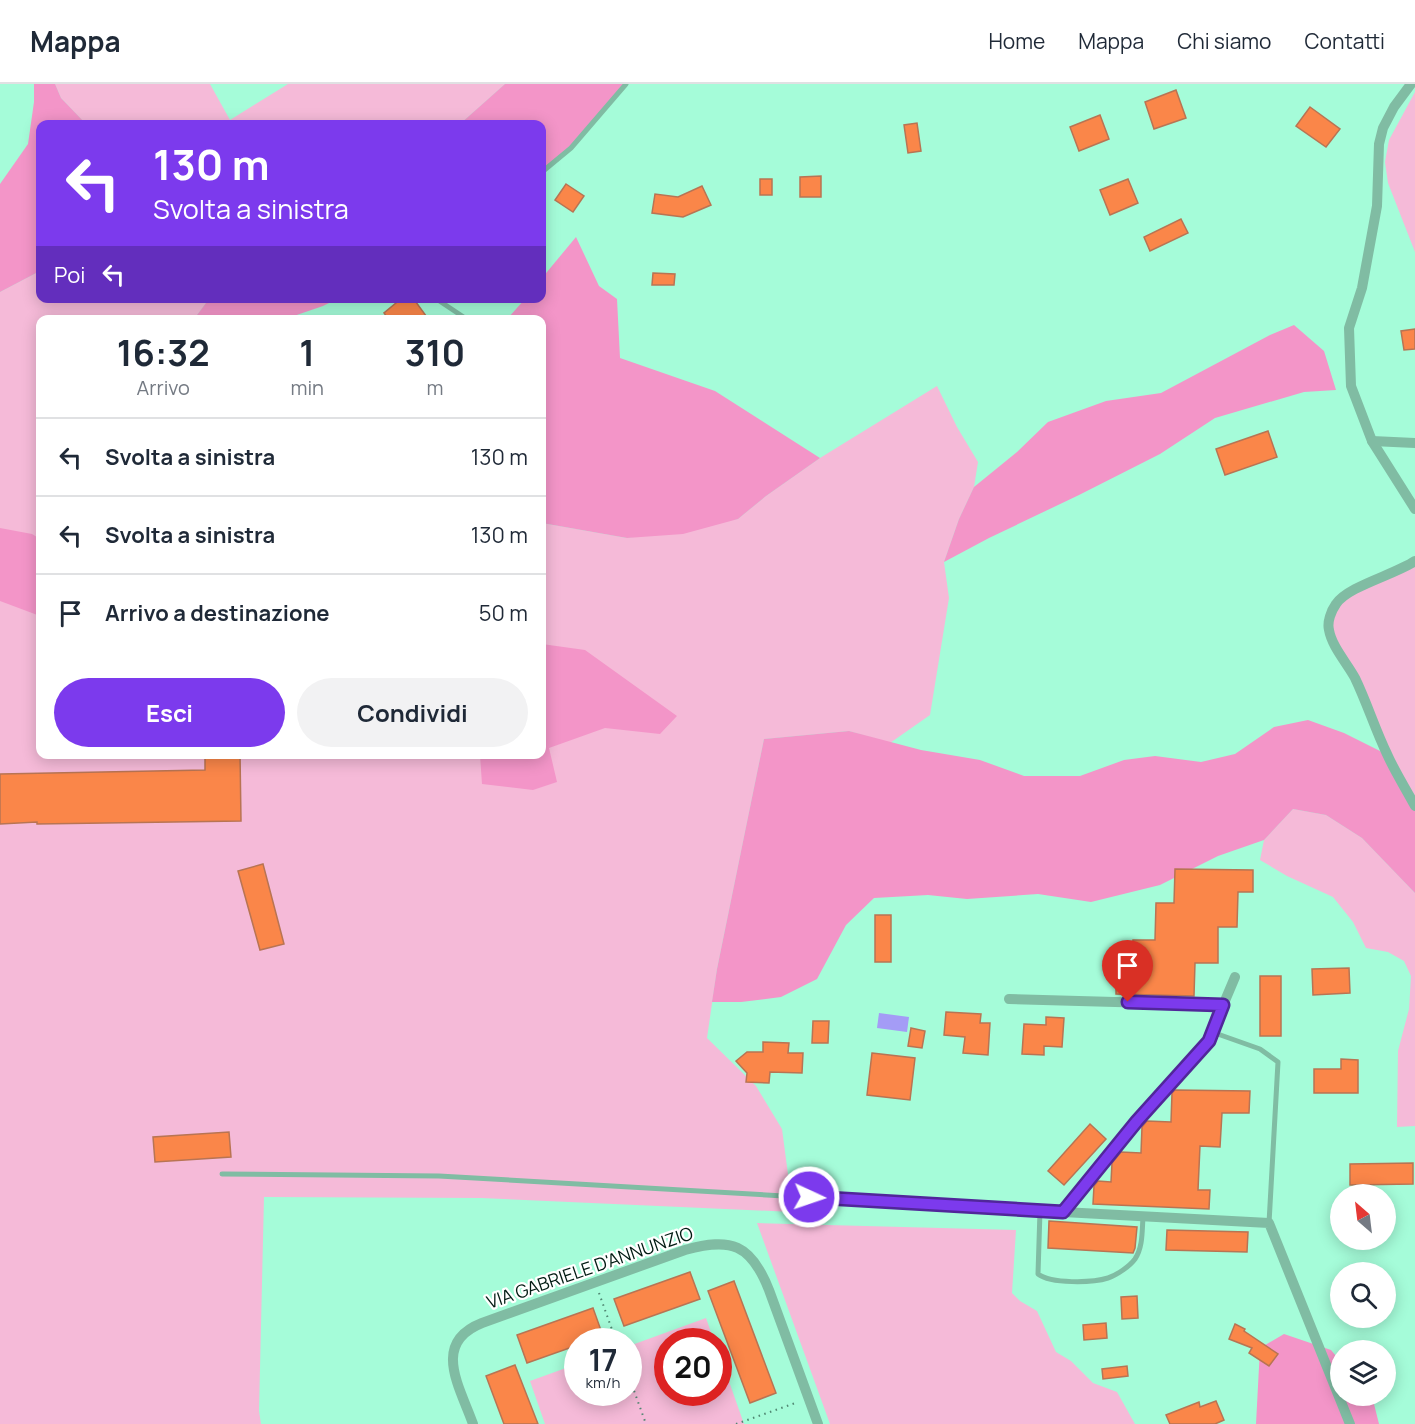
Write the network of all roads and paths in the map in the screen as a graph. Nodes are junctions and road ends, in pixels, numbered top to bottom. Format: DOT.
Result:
graph roads {
  1 [pos="626,84"];
  2 [pos="1411,84"];
  3 [pos="546,169"];
  4 [pos="442,303"];
  5 [pos="460,315"];
  6 [pos="1372,441"];
  7 [pos="1415,443"];
  8 [pos="1415,509"];
  9 [pos="1415,561"];
  10 [pos="1415,806"];
  11 [pos="1235,977"];
  12 [pos="1008,999"];
  13 [pos="1223,1005"];
  14 [pos="1212,1032"];
  15 [pos="222,1174"];
  16 [pos="1040,1211"];
  17 [pos="1063,1212"];
  18 [pos="1143,1217"];
  19 [pos="1269,1223"];
  20 [pos="595,1282"];
  21 [pos="611,1328"];
  22 [pos="808,1398"];
  23 [pos="640,1406"];
  24 [pos="473,1424"];
  25 [pos="646,1424"];
  26 [pos="736,1424"];
  27 [pos="818,1424"];
  28 [pos="1350,1424"];
  1 -- 3 [label="lane"];
  2 -- 6 [label="street"];
  4 -- 5 [label="lane"];
  6 -- 7 [label="street"];
  6 -- 8 [label="street"];
  9 -- 10 [label="street"];
  11 -- 13 [label="street"];
  12 -- 13 [label="street"];
  13 -- 14 [label="street"];
  14 -- 17 [label="street"];
  14 -- 19 [label="lane"];
  15 -- 16 [label="lane"];
  16 -- 17 [label="lane"];
  16 -- 18 [label="lane"];
  17 -- 18 [label="street"];
  18 -- 19 [label="street"];
  19 -- 28 [label="street"];
  20 -- 21 [label="path"];
  20 -- 22 [label="street, VIA GABRIELE D'ANNUNZIO"];
  20 -- 24 [label="street, VIA GABRIELE D'ANNUNZIO"];
  22 -- 26 [label="path"];
  22 -- 27 [label="street, VIA GABRIELE D'ANNUNZIO"];
  23 -- 25 [label="path"];
}
